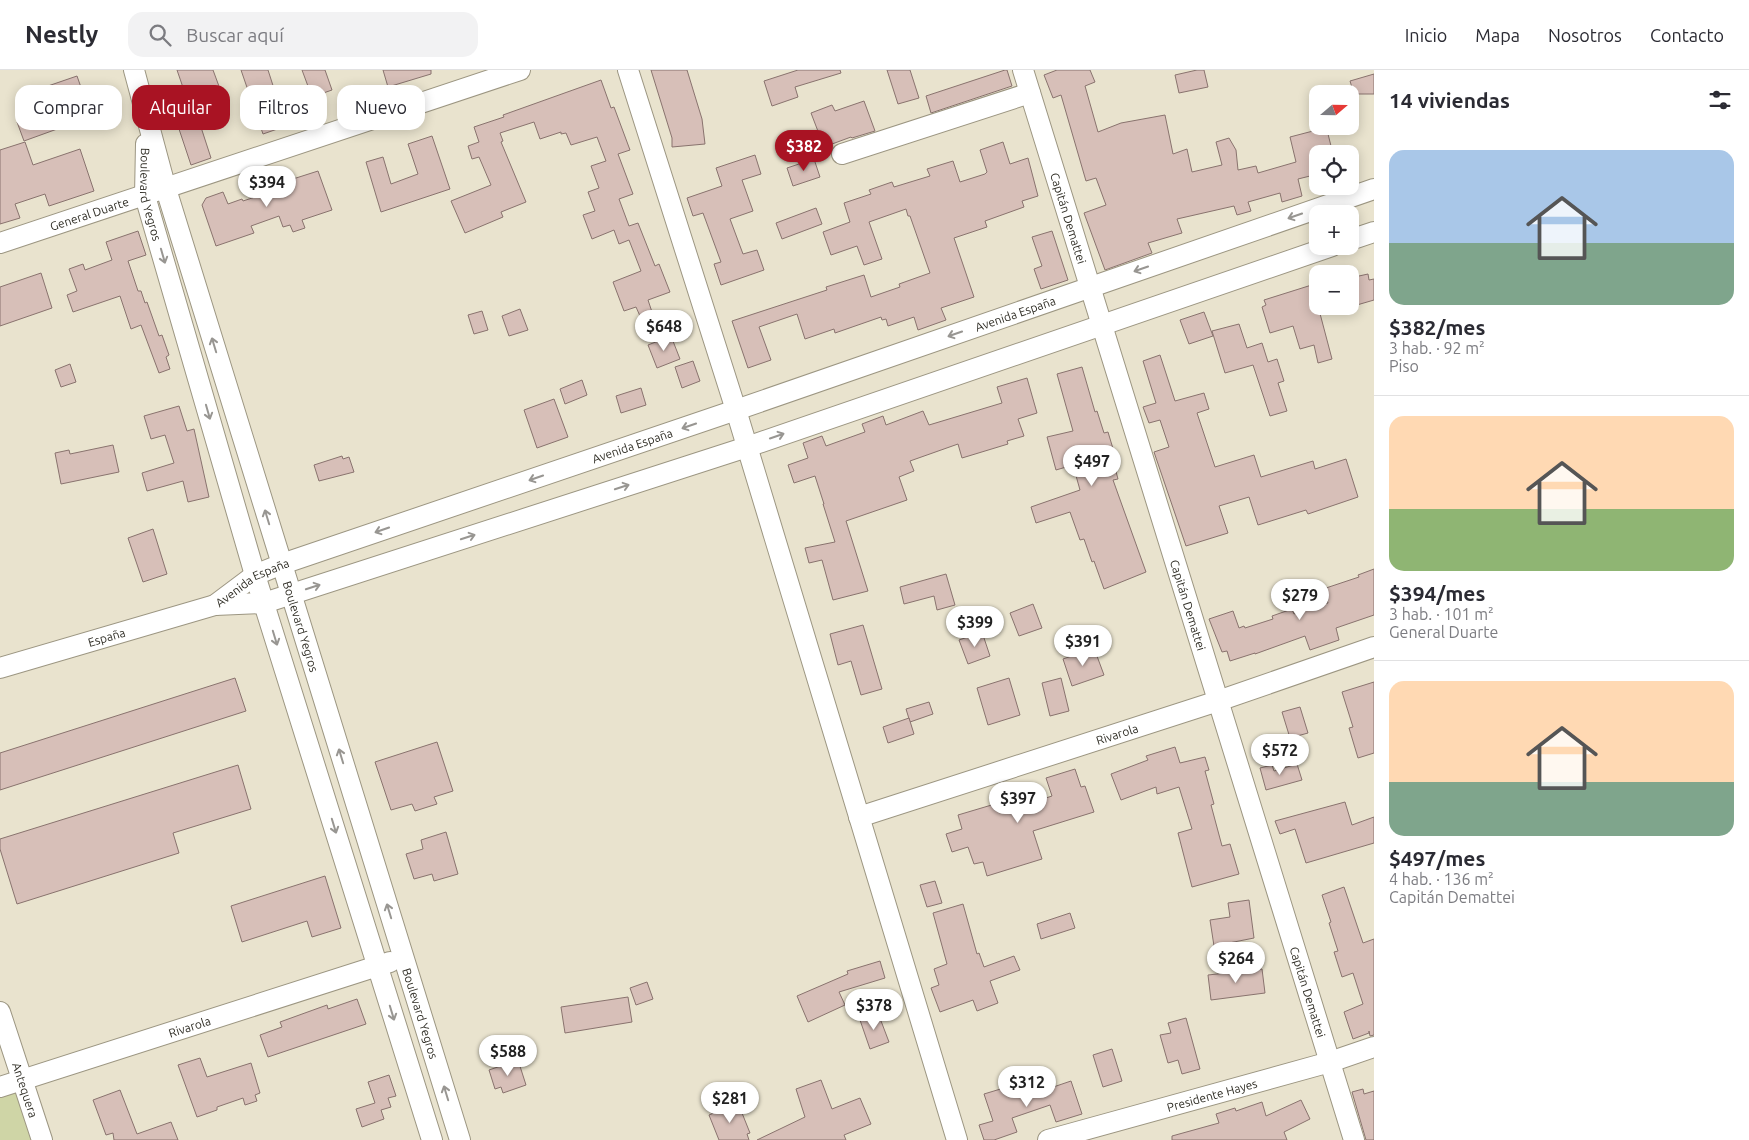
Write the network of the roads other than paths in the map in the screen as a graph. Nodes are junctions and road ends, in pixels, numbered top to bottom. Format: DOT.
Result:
graph roads {
  1 [pos="134,70"];
  2 [pos="520,70"];
  3 [pos="628,70"];
  4 [pos="1022,70"];
  5 [pos="138,85"];
  6 [pos="1030,94"];
  7 [pos="147,130"];
  8 [pos="149,130"];
  9 [pos="842,154"];
  10 [pos="166,189"];
  11 [pos="1374,189"];
  12 [pos="145,196"];
  13 [pos="1374,232"];
  14 [pos="1359,237"];
  15 [pos="0,243"];
  16 [pos="1309,254"];
  17 [pos="1090,287"];
  18 [pos="1102,326"];
  19 [pos="736,410"];
  20 [pos="747,447"];
  21 [pos="282,564"];
  22 [pos="255,575"];
  23 [pos="291,594"];
  24 [pos="264,603"];
  25 [pos="215,605"];
  26 [pos="1374,647"];
  27 [pos="0,668"];
  28 [pos="1218,701"];
  29 [pos="859,817"];
  30 [pos="404,958"];
  31 [pos="378,966"];
  32 [pos="0,1012"];
  33 [pos="1374,1047"];
  34 [pos="1330,1062"];
  35 [pos="23,1080"];
  36 [pos="0,1086"];
  37 [pos="42,1140"];
  38 [pos="432,1140"];
  39 [pos="460,1140"];
  40 [pos="957,1140"];
  41 [pos="1048,1140"];
  42 [pos="1354,1140"];
  1 -- 5 [label="street"];
  2 -- 10 [label="street, General Duarte"];
  3 -- 19 [label="street"];
  4 -- 6 [label="street, Capitán Demattei"];
  6 -- 9 [label="street"];
  6 -- 17 [label="street, Capitán Demattei"];
  7 -- 12 [label="street, Boulevard Yegros"];
  8 -- 10 [label="street, Boulevard Yegros"];
  10 -- 12 [label="street, General Duarte"];
  21 -- 10 [label="street, Boulevard Yegros, one-way"];
  11 -- 17 [label="street, Avenida España, one-way"];
  12 -- 15 [label="street, General Duarte"];
  12 -- 22 [label="street, Boulevard Yegros, one-way"];
  13 -- 14 [label="street"];
  16 -- 18 [label="street, Avenida España"];
  17 -- 18 [label="street, Capitán Demattei"];
  17 -- 19 [label="street, Avenida España, one-way"];
  20 -- 18 [label="street, Avenida España, one-way"];
  18 -- 28 [label="street, Capitán Demattei"];
  19 -- 20 [label="street"];
  19 -- 21 [label="street, Avenida España, one-way"];
  23 -- 20 [label="street, Avenida España, one-way"];
  20 -- 29 [label="street"];
  21 -- 22 [label="street, Avenida España"];
  21 -- 23 [label="street, Boulevard Yegros"];
  22 -- 24 [label="street, Boulevard Yegros"];
  22 -- 25 [label="street, Avenida España"];
  23 -- 24 [label="street, Avenida España"];
  30 -- 23 [label="street, Boulevard Yegros, one-way"];
  24 -- 25 [label="street, Avenida España"];
  24 -- 31 [label="street, Boulevard Yegros, one-way"];
  25 -- 27 [label="street, España"];
  26 -- 28 [label="street, Rivarola"];
  28 -- 29 [label="street, Rivarola"];
  28 -- 34 [label="street, Capitán Demattei"];
  29 -- 40 [label="street"];
  30 -- 31 [label="street, Rivarola"];
  39 -- 30 [label="street, Boulevard Yegros, one-way"];
  31 -- 35 [label="street, Rivarola"];
  31 -- 38 [label="street, Boulevard Yegros, one-way"];
  32 -- 35 [label="street, Antequera"];
  33 -- 34 [label="street, Presidente Hayes"];
  34 -- 41 [label="street, Presidente Hayes"];
  34 -- 42 [label="street, Capitán Demattei"];
  35 -- 36 [label="street, Rivarola"];
  35 -- 37 [label="street, Antequera"];
}
